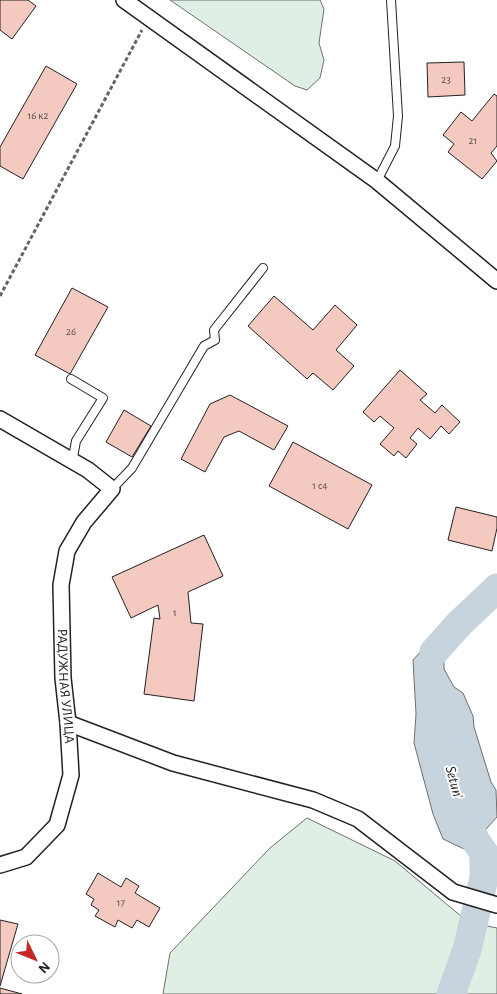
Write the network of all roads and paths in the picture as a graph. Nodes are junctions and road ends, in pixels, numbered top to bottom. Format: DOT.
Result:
graph roads {
  1 [pos="124,0"];
  2 [pos="391,0"];
  3 [pos="149,16"];
  4 [pos="378,181"];
  5 [pos="263,268"];
  6 [pos="497,281"];
  7 [pos="0,296"];
  8 [pos="70,379"];
  9 [pos="0,419"];
  10 [pos="72,463"];
  11 [pos="112,489"];
  12 [pos="68,722"];
  13 [pos="0,864"];
  14 [pos="497,905"];
  1 -- 3 [label="street"];
  2 -- 4 [label="lane"];
  3 -- 4 [label="street"];
  3 -- 7 [label="path"];
  4 -- 6 [label="street"];
  5 -- 11 [label="lane"];
  8 -- 10 [label="lane"];
  9 -- 10 [label="street"];
  10 -- 11 [label="street"];
  11 -- 12 [label="street, РАДУЖНАЯ УЛИЦА"];
  12 -- 13 [label="street, РАДУЖНАЯ УЛИЦА"];
  12 -- 14 [label="street"];
}
